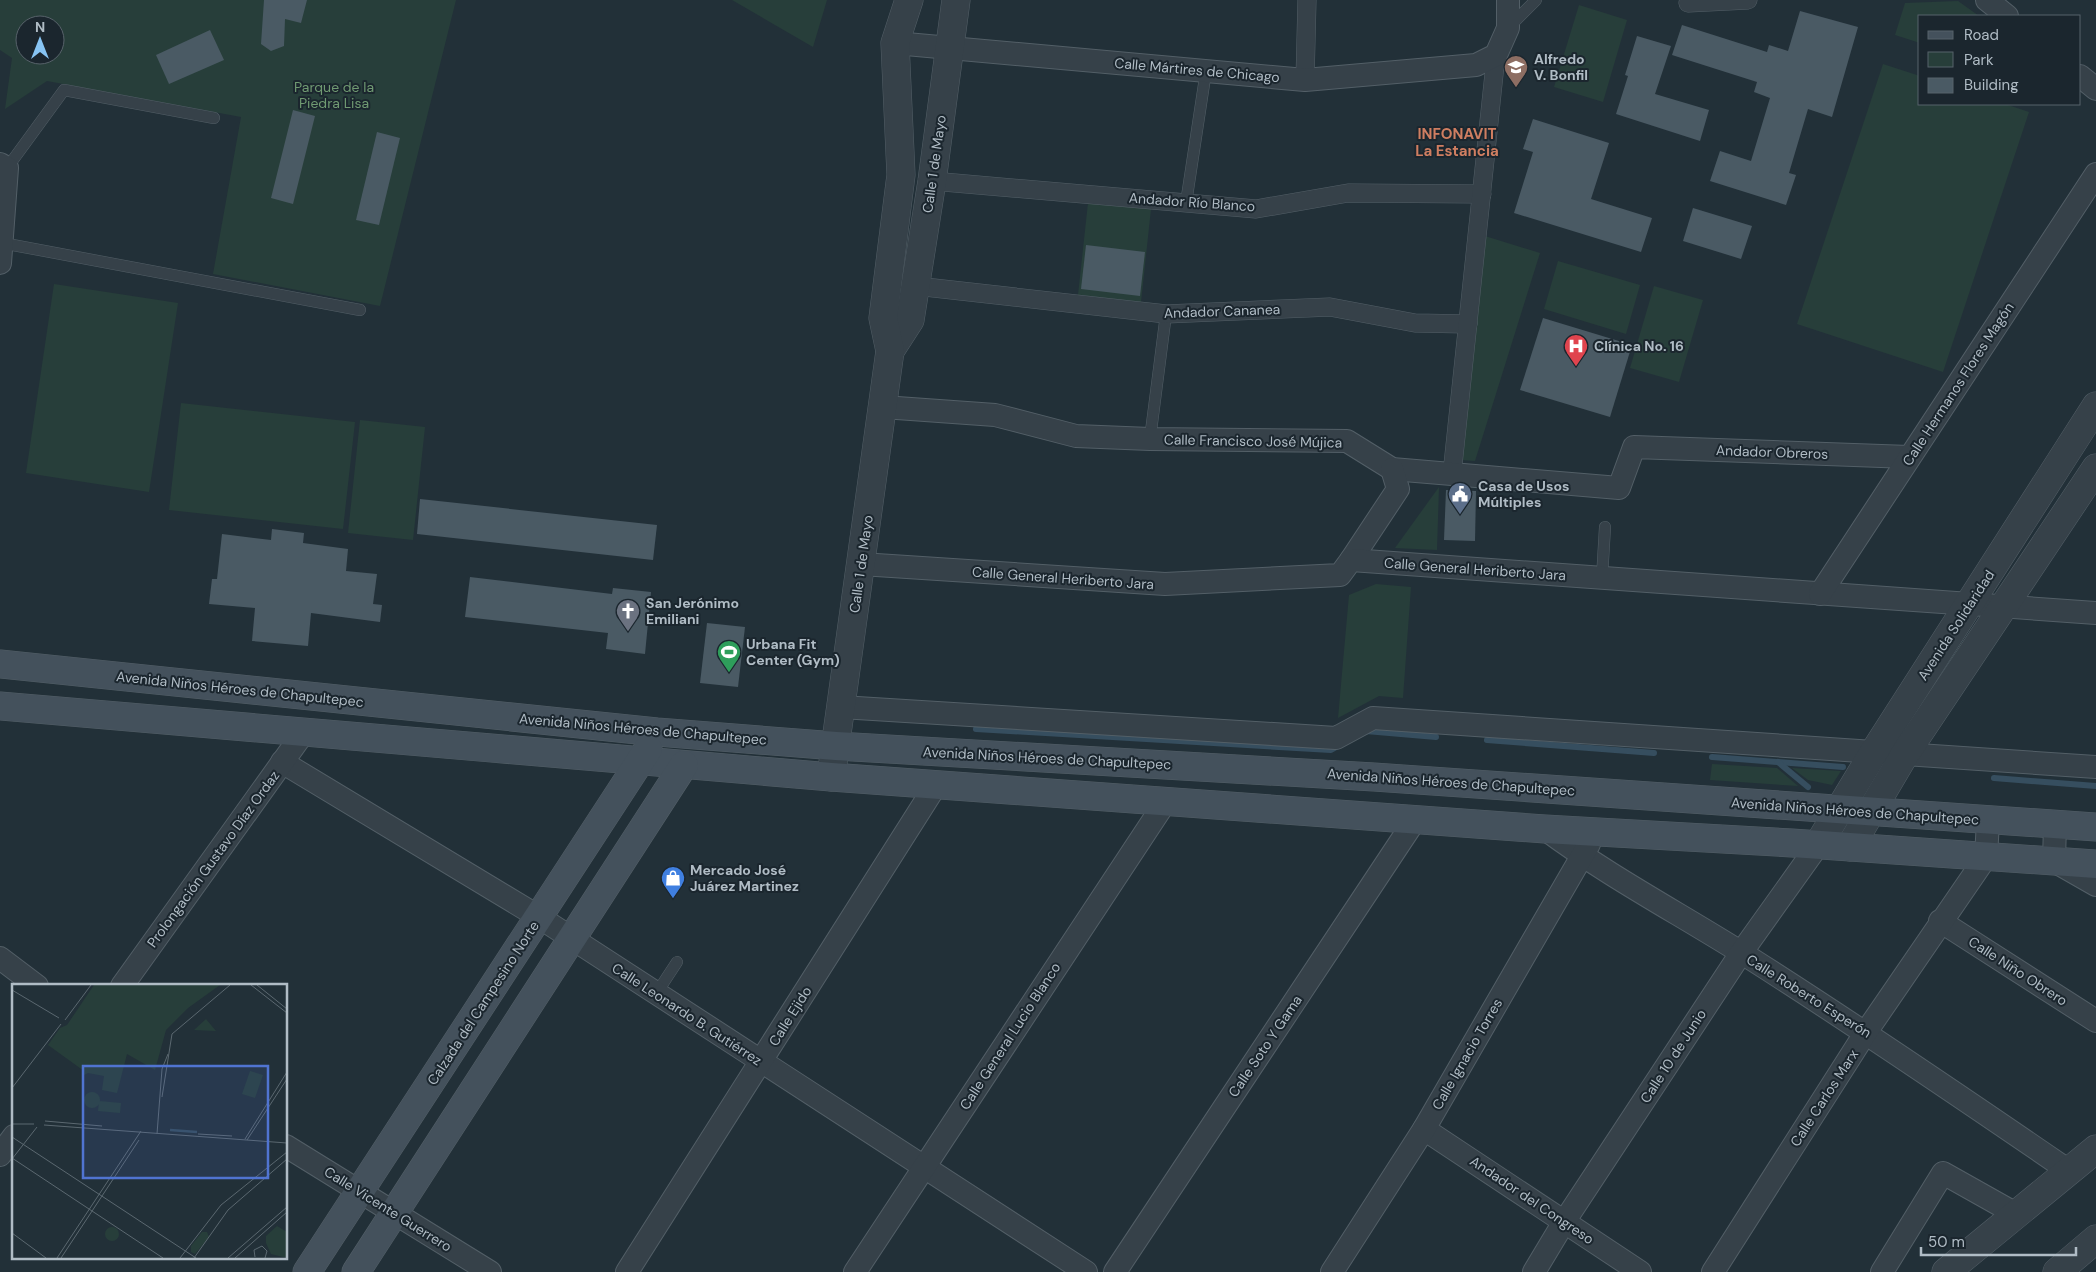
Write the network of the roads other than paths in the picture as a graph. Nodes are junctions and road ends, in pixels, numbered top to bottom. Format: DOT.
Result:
graph roads {
  1 [pos="908,0"];
  2 [pos="956,0"];
  3 [pos="1307,0"];
  4 [pos="1508,0"];
  5 [pos="1536,0"];
  6 [pos="1748,0"];
  7 [pos="1987,0"];
  8 [pos="1687,1"];
  9 [pos="2006,15"];
  10 [pos="1508,28"];
  11 [pos="895,44"];
  12 [pos="949,48"];
  13 [pos="1496,55"];
  14 [pos="1206,71"];
  15 [pos="2081,77"];
  16 [pos="1305,80"];
  17 [pos="2096,89"];
  18 [pos="214,118"];
  19 [pos="4,166"];
  20 [pos="2096,174"];
  21 [pos="932,181"];
  22 [pos="1482,194"];
  23 [pos="1186,203"];
  24 [pos="1,253"];
  25 [pos="916,286"];
  26 [pos="360,310"];
  27 [pos="1166,314"];
  28 [pos="1468,324"];
  29 [pos="890,351"];
  30 [pos="2096,406"];
  31 [pos="882,407"];
  32 [pos="1150,439"];
  33 [pos="1909,457"];
  34 [pos="2096,468"];
  35 [pos="1392,469"];
  36 [pos="1452,474"];
  37 [pos="1620,488"];
  38 [pos="1605,527"];
  39 [pos="1351,560"];
  40 [pos="861,564"];
  41 [pos="1602,578"];
  42 [pos="1820,594"];
  43 [pos="1970,604"];
  44 [pos="2003,607"];
  45 [pos="2096,613"];
  46 [pos="0,664"];
  47 [pos="0,706"];
  48 [pos="841,707"];
  49 [pos="304,732"];
  50 [pos="657,732"];
  51 [pos="836,746"];
  52 [pos="1874,752"];
  53 [pos="1905,754"];
  54 [pos="641,761"];
  55 [pos="282,762"];
  56 [pos="684,764"];
  57 [pos="2096,767"];
  58 [pos="832,777"];
  59 [pos="936,785"];
  60 [pos="1166,801"];
  61 [pos="1838,810"];
  62 [pos="1870,812"];
  63 [pos="1415,820"];
  64 [pos="1988,821"];
  65 [pos="2055,824"];
  66 [pos="2096,827"];
  67 [pos="1545,829"];
  68 [pos="1596,832"];
  69 [pos="1818,845"];
  70 [pos="1850,847"];
  71 [pos="1581,856"];
  72 [pos="1986,857"];
  73 [pos="2054,861"];
  74 [pos="2096,864"];
  75 [pos="2096,886"];
  76 [pos="539,917"];
  77 [pos="1940,921"];
  78 [pos="572,939"];
  79 [pos="1741,953"];
  80 [pos="0,958"];
  81 [pos="677,962"];
  82 [pos="34,984"];
  83 [pos="123,984"];
  84 [pos="656,994"];
  85 [pos="2096,1021"];
  86 [pos="1866,1032"];
  87 [pos="447,1058"];
  88 [pos="760,1062"];
  89 [pos="480,1080"];
  90 [pos="405,1122"];
  91 [pos="1424,1129"];
  92 [pos="12,1139"];
  93 [pos="438,1144"];
  94 [pos="288,1147"];
  95 [pos="2096,1149"];
  96 [pos="0,1155"];
  97 [pos="924,1167"];
  98 [pos="2069,1171"];
  99 [pos="360,1191"];
  100 [pos="394,1213"];
  101 [pos="2016,1214"];
  102 [pos="1564,1222"];
  103 [pos="2096,1239"];
  104 [pos="306,1272"];
  105 [pos="356,1272"];
  106 [pos="490,1272"];
  107 [pos="627,1272"];
  108 [pos="855,1272"];
  109 [pos="1086,1272"];
  110 [pos="1115,1272"];
  111 [pos="1332,1272"];
  112 [pos="1534,1272"];
  113 [pos="1640,1272"];
  114 [pos="1712,1272"];
  115 [pos="1882,1272"];
  116 [pos="1946,1272"];
  117 [pos="2057,1272"];
  1 -- 11 [label="street, Calle 1 de Mayo"];
  2 -- 12 [label="street, Calle 1 de Mayo"];
  3 -- 16 [label="street"];
  4 -- 10 [label="street"];
  5 -- 10 [label="lane"];
  6 -- 8 [label="street"];
  7 -- 9 [label="street"];
  10 -- 13 [label="street"];
  11 -- 12 [label="street, Calle Mártires de Chicago"];
  11 -- 29 [label="street, Calle 1 de Mayo"];
  12 -- 14 [label="street, Calle Mártires de Chicago"];
  12 -- 21 [label="street, Calle 1 de Mayo"];
  13 -- 16 [label="street, Calle Mártires de Chicago"];
  13 -- 22 [label="street"];
  14 -- 16 [label="street, Calle Mártires de Chicago"];
  14 -- 23 [label="lane"];
  15 -- 17 [label="street"];
  18 -- 19 [label="lane"];
  19 -- 24 [label="street"];
  20 -- 33 [label="street, Calle Hermanos Flores Magón"];
  21 -- 23 [label="street, Andador Río Blanco"];
  21 -- 25 [label="street, Calle 1 de Mayo"];
  22 -- 23 [label="street, Andador Río Blanco"];
  22 -- 28 [label="street"];
  24 -- 26 [label="lane"];
  25 -- 27 [label="street, Andador Cananea"];
  25 -- 29 [label="street, Calle 1 de Mayo"];
  27 -- 28 [label="street, Andador Cananea"];
  27 -- 32 [label="lane"];
  28 -- 36 [label="street"];
  29 -- 31 [label="street, Calle 1 de Mayo"];
  30 -- 43 [label="street, Avenida Solidaridad"];
  31 -- 32 [label="street, Calle Francisco José Mújica"];
  31 -- 40 [label="street, Calle 1 de Mayo"];
  32 -- 35 [label="street, Calle Francisco José Mújica"];
  33 -- 37 [label="street, Andador Obreros"];
  33 -- 42 [label="street, Calle Hermanos Flores Magón"];
  34 -- 44 [label="street, Avenida Solidaridad"];
  35 -- 36 [label="street, Calle Francisco José Mújica"];
  35 -- 39 [label="street"];
  36 -- 37 [label="street, Calle Francisco José Mújica"];
  38 -- 41 [label="lane"];
  39 -- 40 [label="street, Calle General Heriberto Jara"];
  39 -- 41 [label="street, Calle General Heriberto Jara"];
  40 -- 48 [label="street, Calle 1 de Mayo"];
  41 -- 42 [label="street, Calle General Heriberto Jara"];
  42 -- 43 [label="street, Calle General Heriberto Jara"];
  43 -- 44 [label="street, Calle General Heriberto Jara"];
  43 -- 52 [label="street, Avenida Solidaridad"];
  44 -- 45 [label="street, Calle General Heriberto Jara"];
  44 -- 53 [label="street, Avenida Solidaridad"];
  46 -- 50 [label="main road, Avenida Niños Héroes de Chapultepec"];
  47 -- 49 [label="main road"];
  48 -- 51 [label="street, Calle 1 de Mayo"];
  48 -- 52 [label="street"];
  49 -- 54 [label="main road"];
  49 -- 55 [label="street, Prolongación Gustavo Díaz Ordaz"];
  50 -- 51 [label="main road, Avenida Niños Héroes de Chapultepec"];
  50 -- 54 [label="main road, Calzada del Campesino Norte"];
  51 -- 58 [label="street, Calle 1 de Mayo"];
  51 -- 61 [label="main road, Avenida Niños Héroes de Chapultepec"];
  52 -- 53 [label="street"];
  52 -- 61 [label="street, Avenida Solidaridad"];
  53 -- 57 [label="street"];
  53 -- 62 [label="street, Avenida Solidaridad"];
  54 -- 56 [label="main road"];
  54 -- 76 [label="main road, Calzada del Campesino Norte"];
  55 -- 76 [label="street, Calle Leonardo B. Gutiérrez"];
  55 -- 83 [label="street, Prolongación Gustavo Díaz Ordaz"];
  56 -- 58 [label="main road"];
  56 -- 78 [label="main road"];
  58 -- 59 [label="main road"];
  59 -- 60 [label="main road"];
  59 -- 88 [label="street, Calle Ejido"];
  60 -- 63 [label="main road"];
  60 -- 97 [label="street, Calle General Lucio Blanco"];
  61 -- 62 [label="main road, Avenida Niños Héroes de Chapultepec"];
  61 -- 69 [label="street, Avenida Solidaridad"];
  62 -- 64 [label="main road, Avenida Niños Héroes de Chapultepec"];
  62 -- 70 [label="street, Avenida Solidaridad"];
  63 -- 67 [label="main road"];
  63 -- 110 [label="street, Calle Soto Y Gama"];
  64 -- 65 [label="main road, Avenida Niños Héroes de Chapultepec"];
  64 -- 72 [label="street"];
  65 -- 66 [label="main road, Avenida Niños Héroes de Chapultepec"];
  65 -- 73 [label="street"];
  67 -- 68 [label="main road"];
  67 -- 71 [label="street, Calle Roberto Esperón"];
  68 -- 69 [label="main road"];
  68 -- 71 [label="street, Calle Ignacio Torres"];
  69 -- 70 [label="main road"];
  69 -- 79 [label="street, Calle 10 de Junio"];
  70 -- 72 [label="main road"];
  71 -- 79 [label="street, Calle Roberto Esperón"];
  71 -- 91 [label="street, Calle Ignacio Torres"];
  72 -- 73 [label="main road"];
  72 -- 77 [label="street, Calle Carlos Marx"];
  73 -- 74 [label="main road"];
  73 -- 75 [label="street"];
  76 -- 78 [label="street, Calle Leonardo B. Gutiérrez"];
  76 -- 87 [label="main road, Calzada del Campesino Norte"];
  77 -- 85 [label="street, Calle Niño Obrero"];
  77 -- 86 [label="street, Calle Carlos Marx"];
  78 -- 84 [label="street, Calle Leonardo B. Gutiérrez"];
  78 -- 89 [label="main road"];
  79 -- 86 [label="street, Calle Roberto Esperón"];
  79 -- 102 [label="street, Calle 10 de Junio"];
  80 -- 82 [label="street"];
  81 -- 84 [label="lane"];
  84 -- 88 [label="street, Calle Leonardo B. Gutiérrez"];
  86 -- 98 [label="street, Calle Roberto Esperón"];
  86 -- 114 [label="street, Calle Carlos Marx"];
  87 -- 89 [label="main road"];
  87 -- 90 [label="main road, Calzada del Campesino Norte"];
  88 -- 97 [label="street, Calle Leonardo B. Gutiérrez"];
  88 -- 107 [label="street, Calle Ejido"];
  89 -- 93 [label="main road"];
  90 -- 93 [label="main road"];
  90 -- 99 [label="main road, Calzada del Campesino Norte"];
  91 -- 102 [label="street, Andador del Congreso"];
  91 -- 111 [label="street, Calle Ignacio Torres"];
  92 -- 96 [label="street"];
  93 -- 100 [label="main road"];
  94 -- 99 [label="street, Calle Vicente Guerrero"];
  95 -- 98 [label="street"];
  97 -- 108 [label="street, Calle General Lucio Blanco"];
  97 -- 109 [label="street, Calle Leonardo B. Gutiérrez"];
  98 -- 101 [label="street"];
  99 -- 100 [label="street, Calle Vicente Guerrero"];
  99 -- 104 [label="main road, Calzada del Campesino Norte"];
  100 -- 105 [label="main road"];
  100 -- 106 [label="street, Calle Vicente Guerrero"];
  101 -- 115 [label="street"];
  101 -- 116 [label="street"];
  102 -- 112 [label="street, Calle 10 de Junio"];
  102 -- 113 [label="street, Andador del Congreso"];
  103 -- 117 [label="street"];
}
